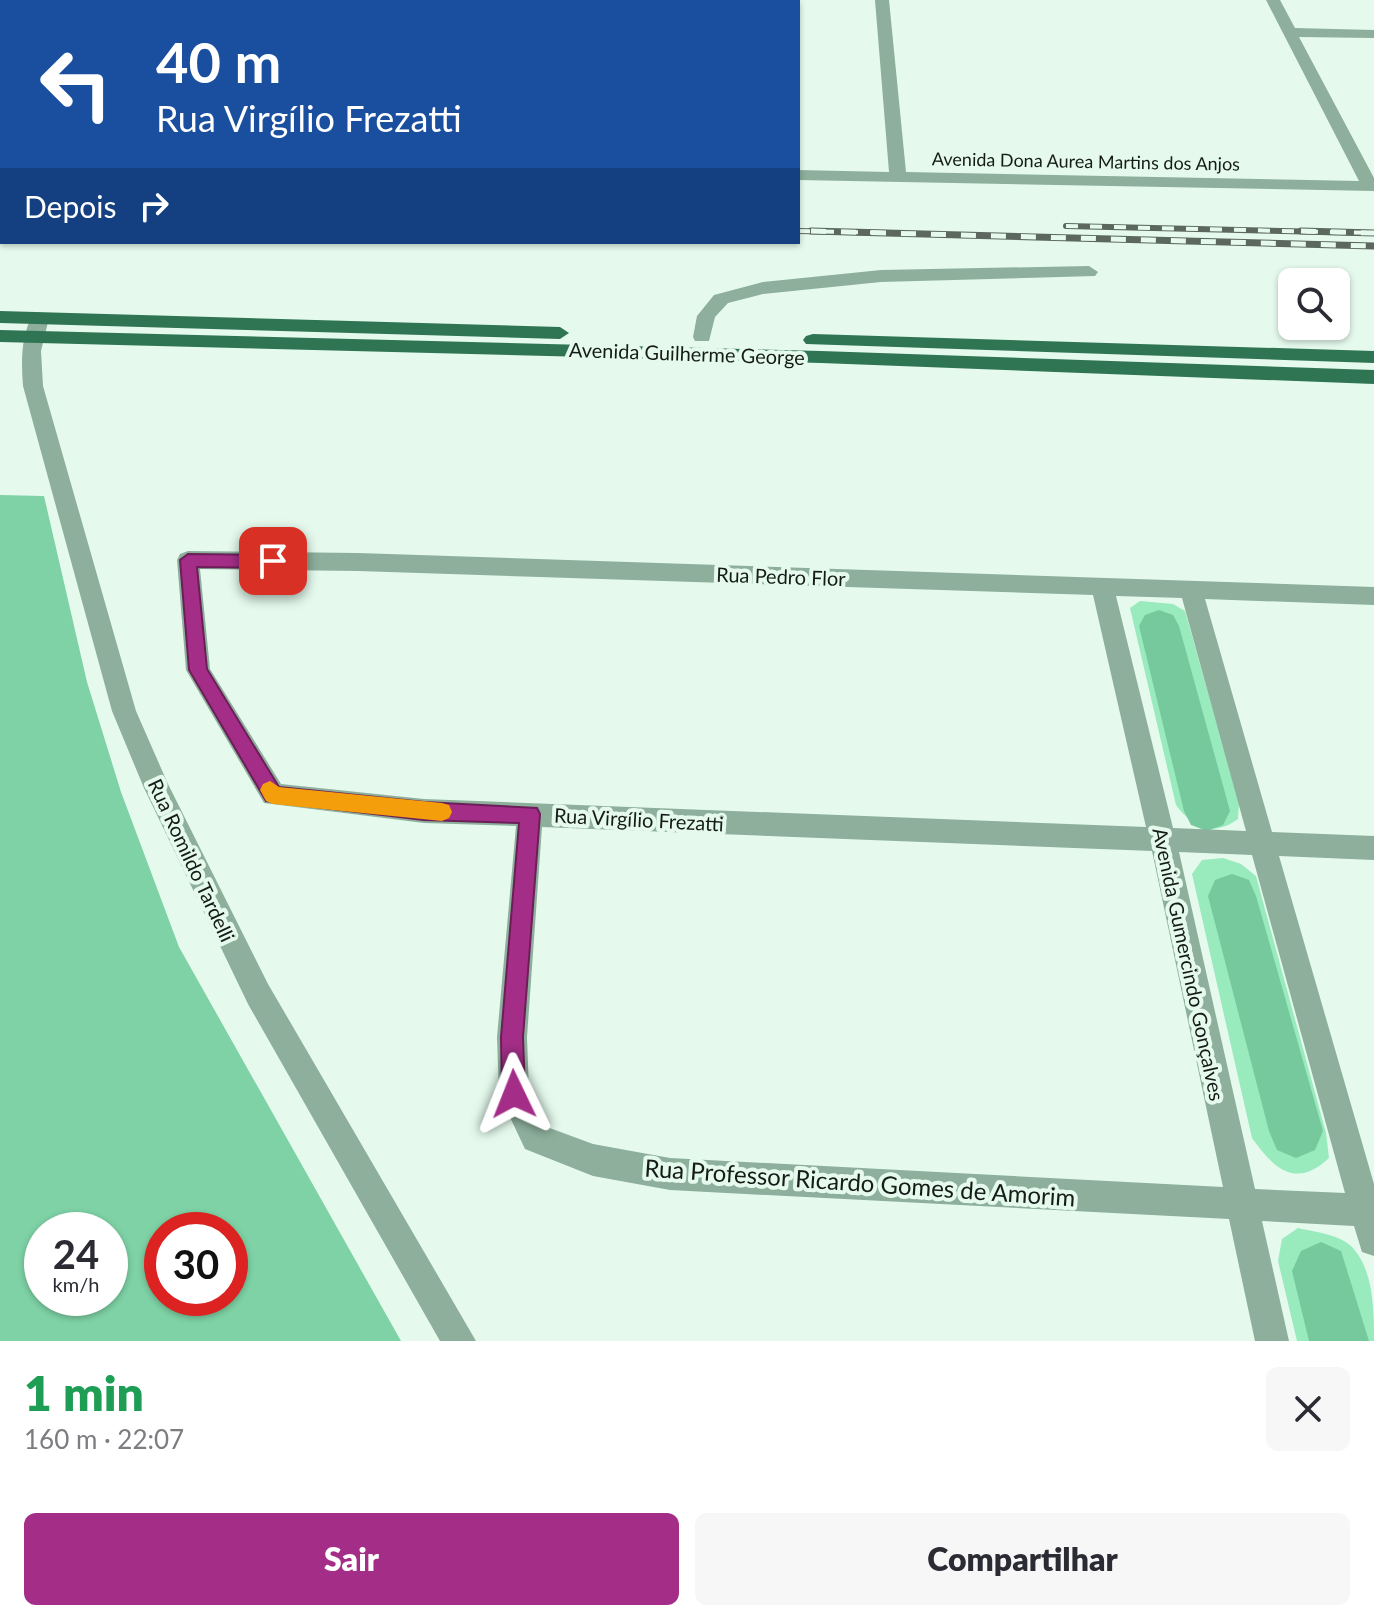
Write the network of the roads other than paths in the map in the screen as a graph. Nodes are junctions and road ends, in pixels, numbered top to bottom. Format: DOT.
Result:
graph roads {
  1 [pos="882,0"];
  2 [pos="1273,0"];
  3 [pos="1290,32"];
  4 [pos="1374,34"];
  5 [pos="800,175"];
  6 [pos="898,177"];
  7 [pos="1372,186"];
  8 [pos="1089,272"];
  9 [pos="0,317"];
  10 [pos="36,327"];
  11 [pos="0,336"];
  12 [pos="702,337"];
  13 [pos="1374,357"];
  14 [pos="1374,377"];
  15 [pos="188,560"];
  16 [pos="1102,587"];
  17 [pos="1191,590"];
  18 [pos="1374,596"];
  19 [pos="530,814"];
  20 [pos="1163,841"];
  21 [pos="1263,844"];
  22 [pos="1374,848"];
  23 [pos="1241,1204"];
  24 [pos="1370,1211"];
  25 [pos="1374,1240"];
  26 [pos="459,1341"];
  27 [pos="1272,1341"];
  1 -- 6 [label="street"];
  2 -- 3 [label="street"];
  3 -- 4 [label="street"];
  3 -- 7 [label="street"];
  5 -- 6 [label="street, Avenida Dona Aurea Martins dos Anjos"];
  6 -- 7 [label="street, Avenida Dona Aurea Martins dos Anjos"];
  8 -- 12 [label="street"];
  9 -- 10 [label="main road, Avenida Guilherme George"];
  10 -- 11 [label="main road, Avenida Guilherme George"];
  10 -- 12 [label="main road, Avenida Guilherme George"];
  10 -- 14 [label="main road, Avenida Guilherme George"];
  10 -- 26 [label="street, Rua Romildo Tardelli"];
  12 -- 13 [label="main road, Avenida Guilherme George"];
  15 -- 16 [label="street, Rua Pedro Flor"];
  15 -- 19 [label="street, Rua Virgílio Frezatti"];
  16 -- 17 [label="street, Rua Pedro Flor"];
  16 -- 20 [label="street, Avenida Gumercindo Gonçalves"];
  17 -- 18 [label="street, Rua Pedro Flor"];
  17 -- 21 [label="street"];
  19 -- 20 [label="street, Rua Virgílio Frezatti"];
  19 -- 23 [label="street, Rua Professor Ricardo Gomes de Amorim"];
  20 -- 21 [label="street, Rua Virgílio Frezatti"];
  20 -- 23 [label="street, Avenida Gumercindo Gonçalves"];
  21 -- 22 [label="street, Rua Virgílio Frezatti"];
  21 -- 24 [label="street"];
  23 -- 24 [label="street, Rua Professor Ricardo Gomes de Amorim"];
  23 -- 27 [label="street, Avenida Gumercindo Gonçalves"];
  24 -- 25 [label="street"];
}
